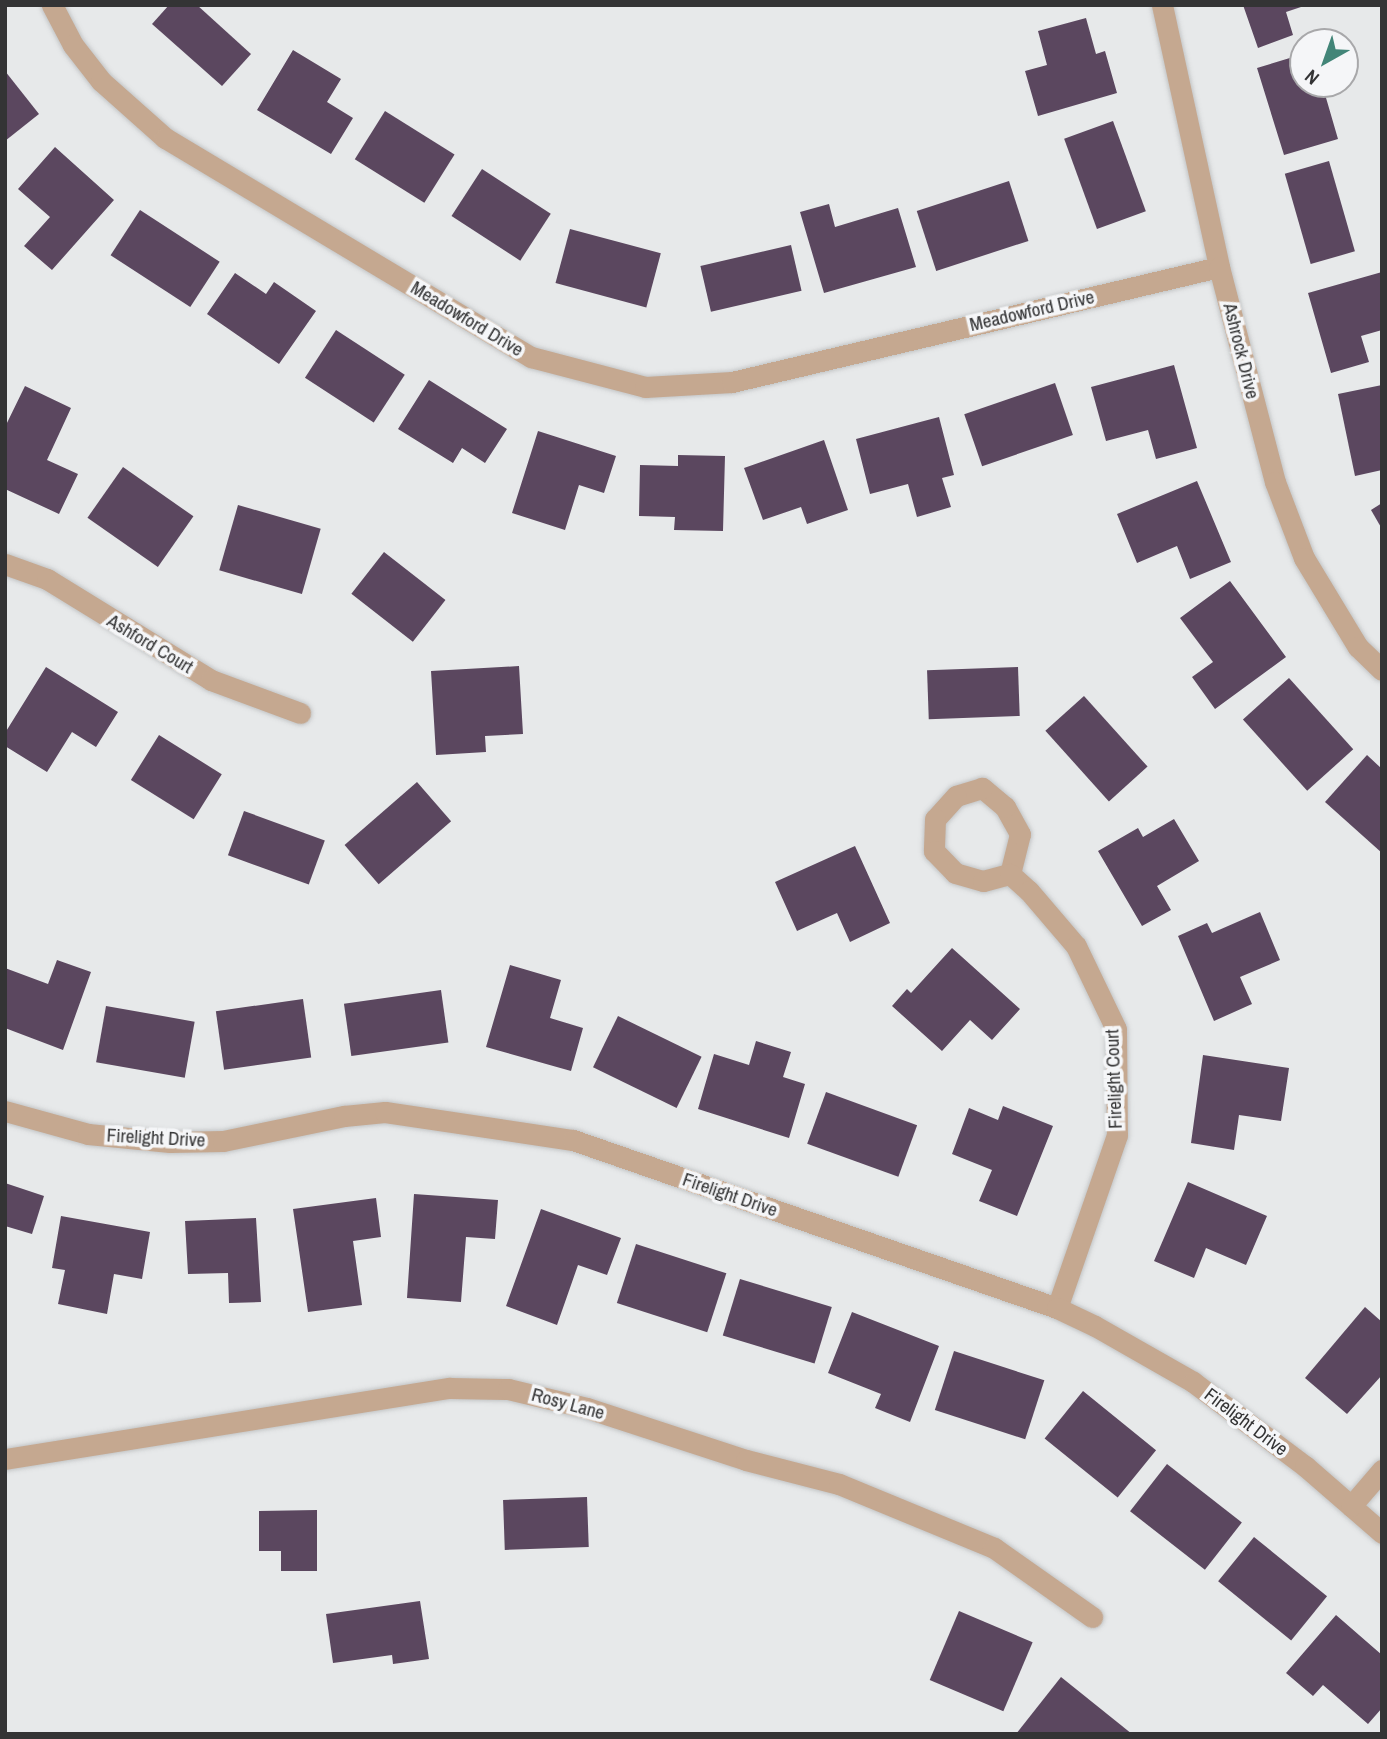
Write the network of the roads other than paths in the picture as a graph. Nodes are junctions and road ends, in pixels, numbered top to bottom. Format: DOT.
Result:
graph roads {
  1 [pos="52,5"];
  2 [pos="1162,5"];
  3 [pos="1219,267"];
  4 [pos="5,564"];
  5 [pos="1382,670"];
  6 [pos="300,713"];
  7 [pos="1010,874"];
  8 [pos="5,1111"];
  9 [pos="1058,1308"];
  10 [pos="5,1459"];
  11 [pos="1382,1470"];
  12 [pos="1351,1506"];
  13 [pos="1382,1533"];
  14 [pos="1092,1617"];
  1 -- 3 [label="street, Meadowford Drive"];
  2 -- 3 [label="street, Ashrock Drive"];
  3 -- 5 [label="street, Ashrock Drive"];
  4 -- 6 [label="street, Ashford Court"];
  7 -- 7 [label="street"];
  7 -- 9 [label="street, Firelight Court"];
  8 -- 9 [label="street, Firelight Drive"];
  9 -- 12 [label="street, Firelight Drive"];
  10 -- 14 [label="street, Rosy Lane"];
  11 -- 12 [label="street"];
  12 -- 13 [label="street, Firelight Drive"];
}
